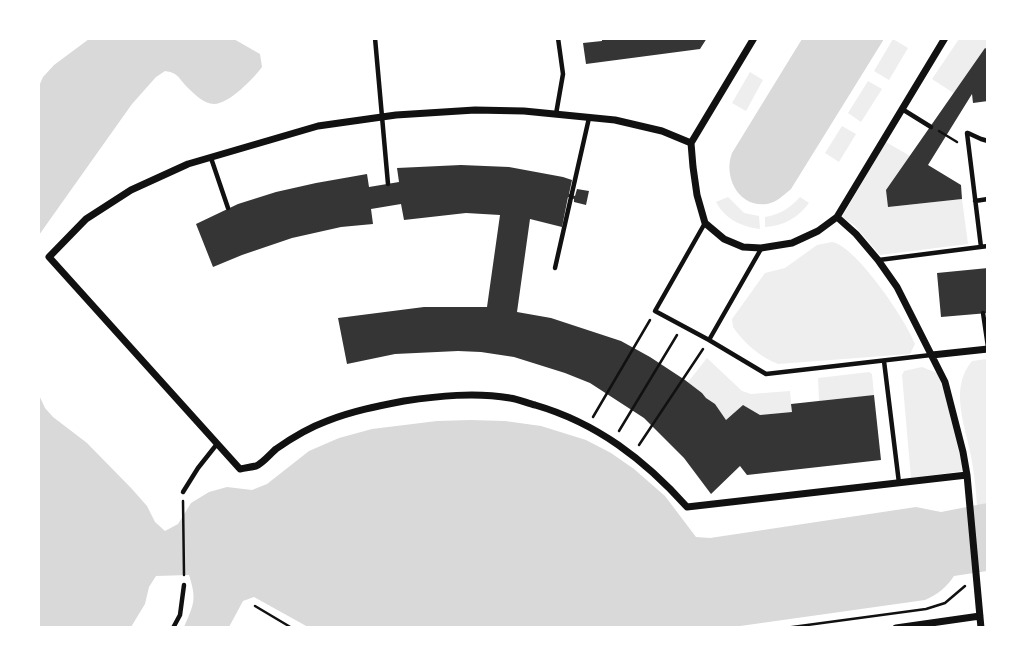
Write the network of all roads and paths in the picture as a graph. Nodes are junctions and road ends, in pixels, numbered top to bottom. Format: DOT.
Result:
graph roads {
  1 [pos="375,38"];
  2 [pos="558,38"];
  3 [pos="754,38"];
  4 [pos="945,38"];
  5 [pos="902,109"];
  6 [pos="556,114"];
  7 [pos="589,117"];
  8 [pos="381,118"];
  9 [pos="931,127"];
  10 [pos="988,141"];
  11 [pos="691,143"];
  12 [pos="969,149"];
  13 [pos="211,158"];
  14 [pos="388,184"];
  15 [pos="988,199"];
  16 [pos="975,201"];
  17 [pos="228,208"];
  18 [pos="837,217"];
  19 [pos="705,223"];
  20 [pos="988,246"];
  21 [pos="981,247"];
  22 [pos="761,248"];
  23 [pos="878,260"];
  24 [pos="555,268"];
  25 [pos="655,311"];
  26 [pos="984,313"];
  27 [pos="683,326"];
  28 [pos="709,340"];
  29 [pos="988,348"];
  30 [pos="932,355"];
  31 [pos="884,361"];
  32 [pos="588,427"];
  33 [pos="614,440"];
  34 [pos="217,443"];
  35 [pos="632,455"];
  36 [pos="967,475"];
  37 [pos="899,483"];
  38 [pos="183,492"];
  39 [pos="976,576"];
  40 [pos="184,585"];
  41 [pos="255,606"];
  42 [pos="984,616"];
  43 [pos="173,628"];
  44 [pos="292,628"];
  45 [pos="785,628"];
  46 [pos="896,628"];
  47 [pos="981,628"];
  1 -- 8 [label="lane"];
  2 -- 6 [label="lane"];
  3 -- 11 [label="street"];
  4 -- 5 [label="street"];
  5 -- 9 [label="lane"];
  5 -- 18 [label="street"];
  6 -- 7 [label="street"];
  6 -- 8 [label="street"];
  7 -- 11 [label="street"];
  7 -- 24 [label="lane"];
  8 -- 13 [label="street"];
  8 -- 14 [label="lane"];
  9 -- 12 [label="path"];
  10 -- 12 [label="lane"];
  11 -- 19 [label="street"];
  12 -- 16 [label="lane"];
  13 -- 17 [label="lane"];
  13 -- 34 [label="street"];
  15 -- 16 [label="lane"];
  16 -- 21 [label="lane"];
  18 -- 22 [label="street"];
  18 -- 23 [label="street"];
  19 -- 22 [label="street"];
  19 -- 25 [label="lane"];
  20 -- 21 [label="lane"];
  21 -- 23 [label="lane"];
  22 -- 28 [label="lane"];
  23 -- 30 [label="street"];
  25 -- 27 [label="lane"];
  25 -- 32 [label="path"];
  26 -- 29 [label="lane"];
  27 -- 28 [label="lane"];
  27 -- 33 [label="path"];
  28 -- 31 [label="lane"];
  28 -- 35 [label="path"];
  29 -- 30 [label="street"];
  30 -- 31 [label="lane"];
  30 -- 36 [label="street"];
  31 -- 37 [label="lane"];
  32 -- 33 [label="street"];
  32 -- 34 [label="street"];
  33 -- 35 [label="street"];
  34 -- 38 [label="lane"];
  35 -- 37 [label="street"];
  36 -- 37 [label="street"];
  36 -- 39 [label="street"];
  38 -- 40 [label="path"];
  39 -- 42 [label="street"];
  39 -- 45 [label="path"];
  40 -- 43 [label="lane"];
  41 -- 44 [label="path"];
  42 -- 46 [label="street"];
  42 -- 47 [label="street"];
}
